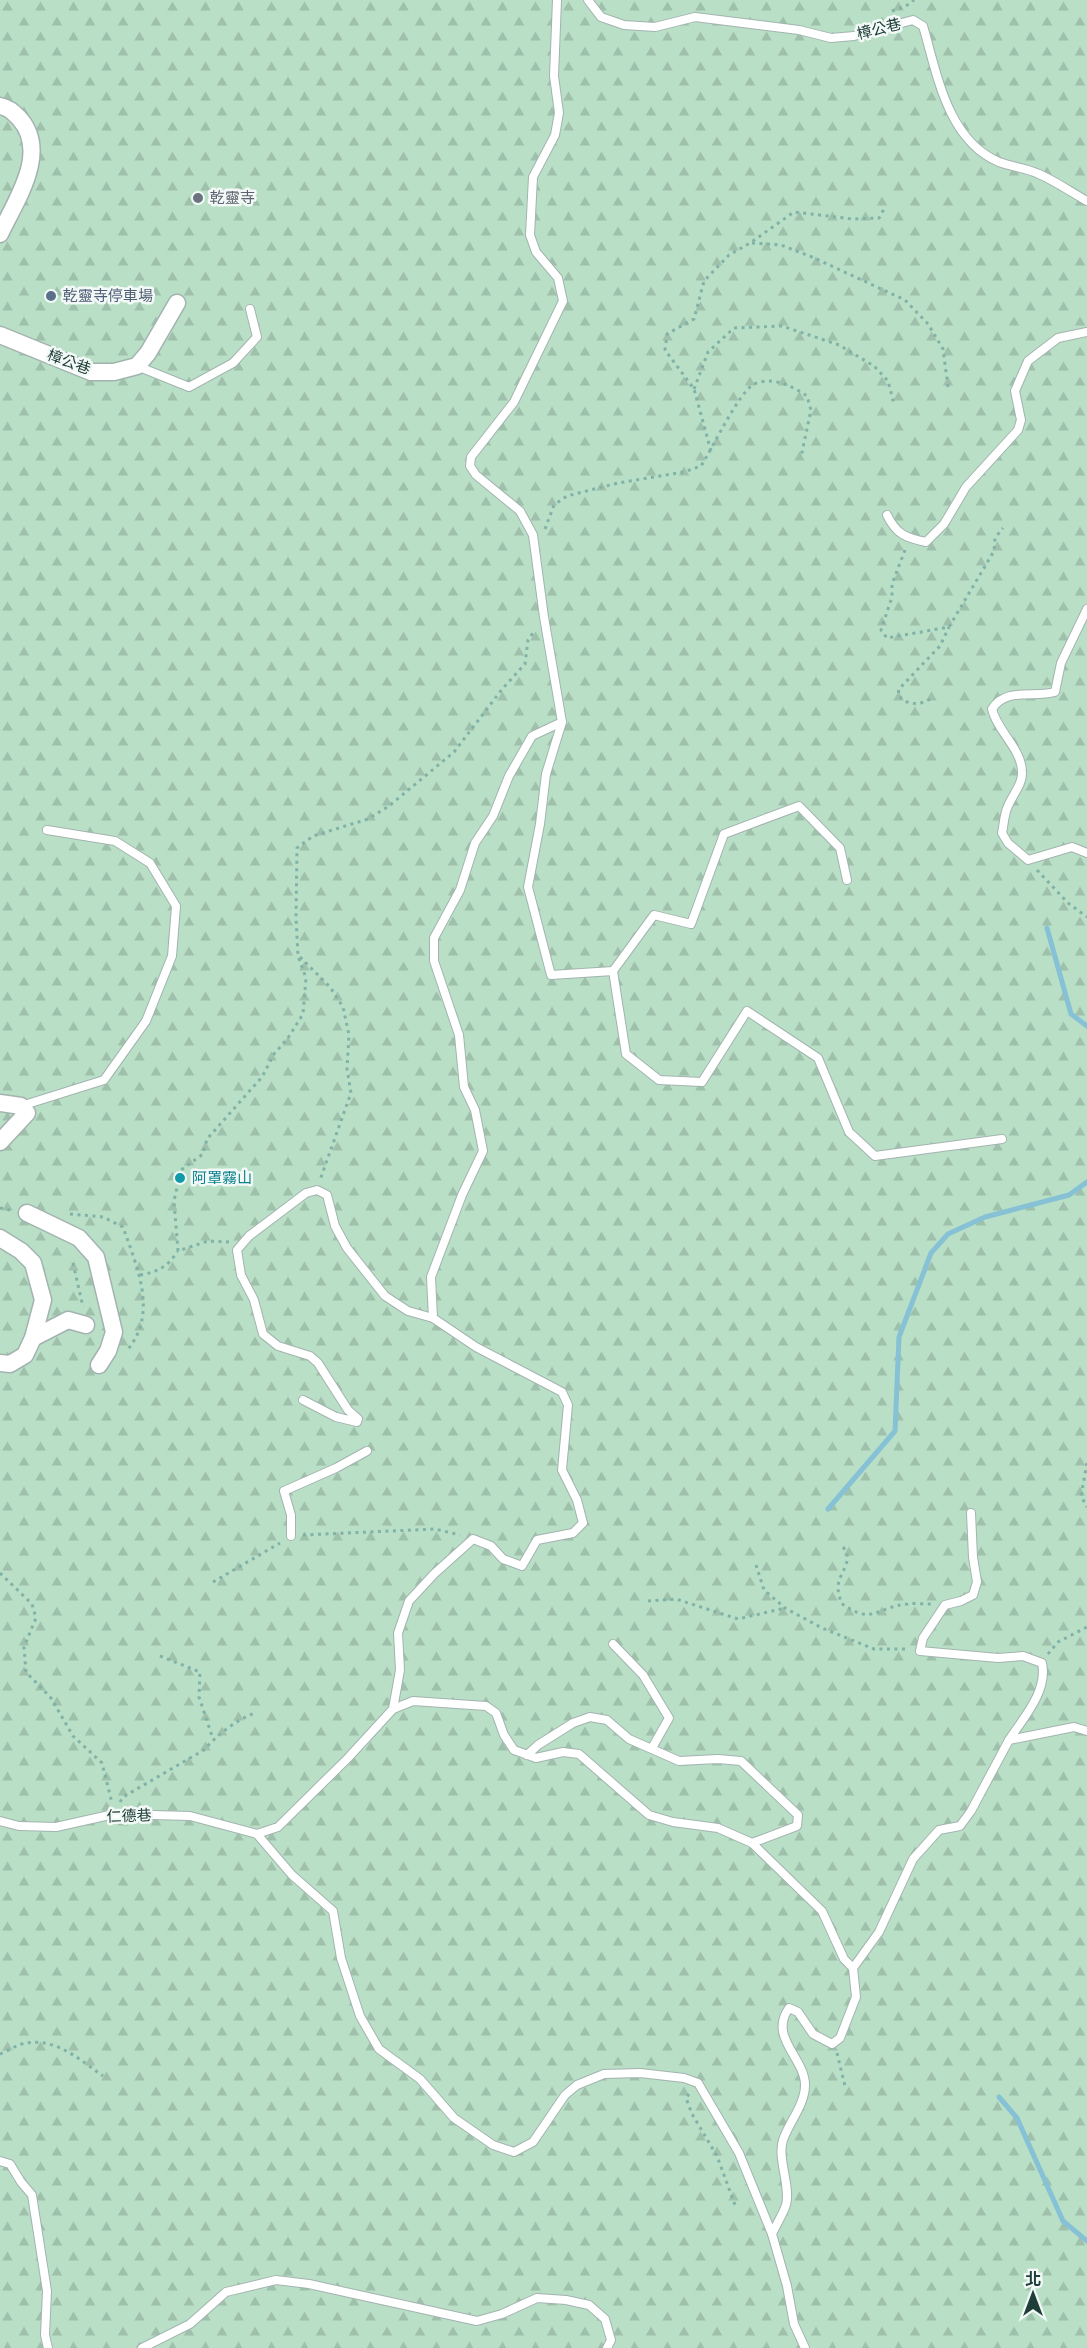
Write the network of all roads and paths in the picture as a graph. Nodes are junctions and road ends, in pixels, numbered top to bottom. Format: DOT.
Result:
graph roads {
  1 [pos="557,0"];
  2 [pos="588,0"];
  3 [pos="0,106"];
  4 [pos="1087,201"];
  5 [pos="884,209"];
  6 [pos="0,234"];
  7 [pos="750,243"];
  8 [pos="177,303"];
  9 [pos="250,309"];
  10 [pos="1087,333"];
  11 [pos="0,335"];
  12 [pos="137,366"];
  13 [pos="948,387"];
  14 [pos="693,389"];
  15 [pos="894,404"];
  16 [pos="711,451"];
  17 [pos="801,457"];
  18 [pos="887,515"];
  19 [pos="1003,528"];
  20 [pos="533,535"];
  21 [pos="926,542"];
  22 [pos="1087,609"];
  23 [pos="544,617"];
  24 [pos="949,627"];
  25 [pos="930,699"];
  26 [pos="562,722"];
  27 [pos="47,830"];
  28 [pos="1087,852"];
  29 [pos="1028,860"];
  30 [pos="847,880"];
  31 [pos="1087,917"];
  32 [pos="298,956"];
  33 [pos="613,971"];
  34 [pos="0,1103"];
  35 [pos="21,1106"];
  36 [pos="1002,1138"];
  37 [pos="0,1142"];
  38 [pos="316,1190"];
  39 [pos="27,1213"];
  40 [pos="0,1238"];
  41 [pos="237,1250"];
  42 [pos="178,1251"];
  43 [pos="140,1275"];
  44 [pos="433,1318"];
  45 [pos="86,1325"];
  46 [pos="33,1338"];
  47 [pos="0,1363"];
  48 [pos="99,1365"];
  49 [pos="303,1400"];
  50 [pos="367,1451"];
  51 [pos="1087,1463"];
  52 [pos="1087,1507"];
  53 [pos="971,1513"];
  54 [pos="291,1536"];
  55 [pos="473,1539"];
  56 [pos="843,1546"];
  57 [pos="756,1565"];
  58 [pos="0,1573"];
  59 [pos="213,1582"];
  60 [pos="648,1601"];
  61 [pos="945,1605"];
  62 [pos="784,1608"];
  63 [pos="1087,1627"];
  64 [pos="613,1644"];
  65 [pos="920,1651"];
  66 [pos="160,1656"];
  67 [pos="1042,1663"];
  68 [pos="393,1709"];
  69 [pos="255,1713"];
  70 [pos="1087,1731"];
  71 [pos="213,1739"];
  72 [pos="1009,1740"];
  73 [pos="652,1748"];
  74 [pos="527,1755"];
  75 [pos="114,1814"];
  76 [pos="0,1821"];
  77 [pos="257,1834"];
  78 [pos="752,1843"];
  79 [pos="853,1968"];
  80 [pos="832,2044"];
  81 [pos="0,2054"];
  82 [pos="103,2076"];
  83 [pos="698,2083"];
  84 [pos="845,2086"];
  85 [pos="0,2161"];
  86 [pos="735,2205"];
  87 [pos="772,2234"];
  88 [pos="48,2348"];
  89 [pos="142,2348"];
  90 [pos="607,2348"];
  91 [pos="805,2348"];
  1 -- 20 [label="lane"];
  2 -- 4 [label="lane, 樟公巷"];
  3 -- 6 [label="street"];
  5 -- 7 [label="path"];
  7 -- 13 [label="path"];
  7 -- 14 [label="path"];
  8 -- 12 [label="street"];
  9 -- 12 [label="lane"];
  10 -- 21 [label="lane"];
  11 -- 12 [label="street, 樟公巷"];
  14 -- 15 [label="path"];
  14 -- 16 [label="path"];
  16 -- 17 [label="path"];
  16 -- 20 [label="path"];
  18 -- 21 [label="lane"];
  19 -- 24 [label="path"];
  20 -- 23 [label="lane"];
  21 -- 24 [label="path"];
  22 -- 29 [label="lane"];
  23 -- 26 [label="lane"];
  23 -- 32 [label="path"];
  24 -- 25 [label="path"];
  26 -- 33 [label="lane"];
  26 -- 44 [label="lane"];
  27 -- 35 [label="lane"];
  28 -- 29 [label="lane"];
  29 -- 31 [label="path"];
  30 -- 33 [label="lane"];
  32 -- 38 [label="path"];
  32 -- 42 [label="path"];
  33 -- 36 [label="lane"];
  34 -- 35 [label="street"];
  35 -- 37 [label="street"];
  38 -- 41 [label="lane"];
  38 -- 44 [label="lane"];
  39 -- 48 [label="street"];
  40 -- 46 [label="street"];
  41 -- 42 [label="path"];
  41 -- 49 [label="lane"];
  42 -- 43 [label="path"];
  44 -- 55 [label="lane"];
  45 -- 46 [label="street"];
  46 -- 47 [label="street"];
  50 -- 54 [label="lane"];
  51 -- 52 [label="path"];
  53 -- 61 [label="lane"];
  54 -- 55 [label="path"];
  54 -- 59 [label="path"];
  55 -- 68 [label="lane"];
  56 -- 61 [label="path"];
  57 -- 62 [label="path"];
  58 -- 75 [label="path"];
  60 -- 62 [label="path"];
  61 -- 65 [label="lane"];
  62 -- 65 [label="path"];
  63 -- 67 [label="path"];
  64 -- 73 [label="lane"];
  65 -- 67 [label="lane"];
  66 -- 71 [label="path"];
  67 -- 72 [label="lane"];
  68 -- 74 [label="lane"];
  68 -- 77 [label="lane"];
  69 -- 71 [label="path"];
  70 -- 72 [label="lane"];
  71 -- 75 [label="path"];
  72 -- 79 [label="lane"];
  73 -- 74 [label="lane"];
  73 -- 78 [label="lane"];
  74 -- 78 [label="lane"];
  75 -- 76 [label="lane, 仁德巷"];
  75 -- 77 [label="lane, 仁德巷"];
  77 -- 83 [label="lane"];
  78 -- 79 [label="lane"];
  79 -- 80 [label="lane"];
  80 -- 84 [label="path"];
  80 -- 87 [label="lane"];
  81 -- 82 [label="path"];
  83 -- 86 [label="path"];
  83 -- 87 [label="lane"];
  85 -- 88 [label="lane"];
  87 -- 91 [label="lane"];
  89 -- 90 [label="lane"];
}
